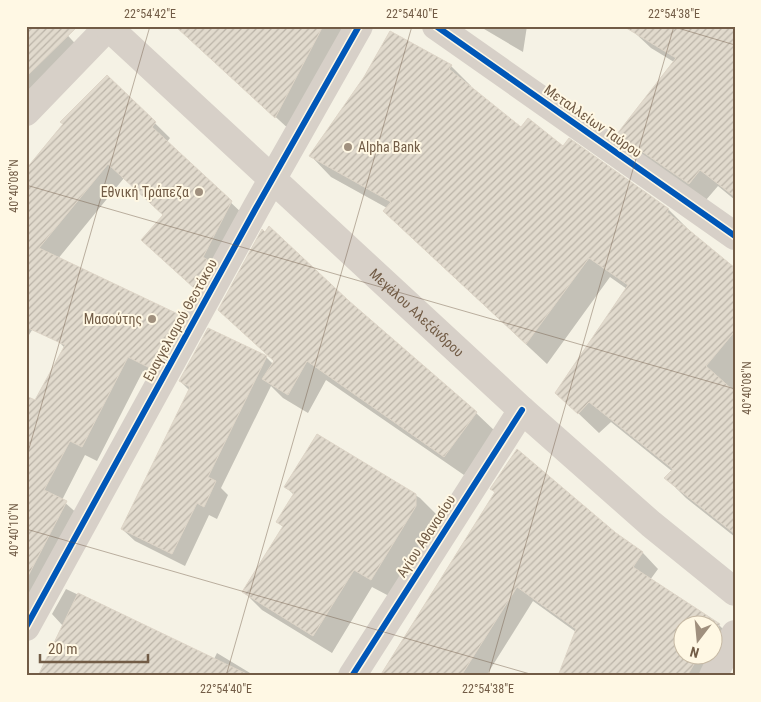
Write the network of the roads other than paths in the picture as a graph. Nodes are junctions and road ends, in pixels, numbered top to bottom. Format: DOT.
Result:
graph roads {
  1 [pos="359,26"];
  2 [pos="436,26"];
  3 [pos="108,27"];
  4 [pos="26,112"];
  5 [pos="272,179"];
  6 [pos="735,236"];
  7 [pos="522,410"];
  8 [pos="735,592"];
  9 [pos="26,627"];
  10 [pos="735,634"];
  11 [pos="352,676"];
  12 [pos="713,676"];
  1 -- 5 [label="street, Ευαγγελισμού Θεοτόκου"];
  2 -- 6 [label="street, Μεταλλείων Ταύρου"];
  3 -- 4 [label="street"];
  3 -- 5 [label="street, Μεγάλου Αλεξάνδρου"];
  5 -- 7 [label="street, Μεγάλου Αλεξάνδρου"];
  5 -- 9 [label="street, Ευαγγελισμού Θεοτόκου"];
  7 -- 8 [label="street, Μεγάλου Αλεξάνδρου"];
  7 -- 11 [label="street, Αγίου Αθανασίου"];
  10 -- 12 [label="street"];
}
